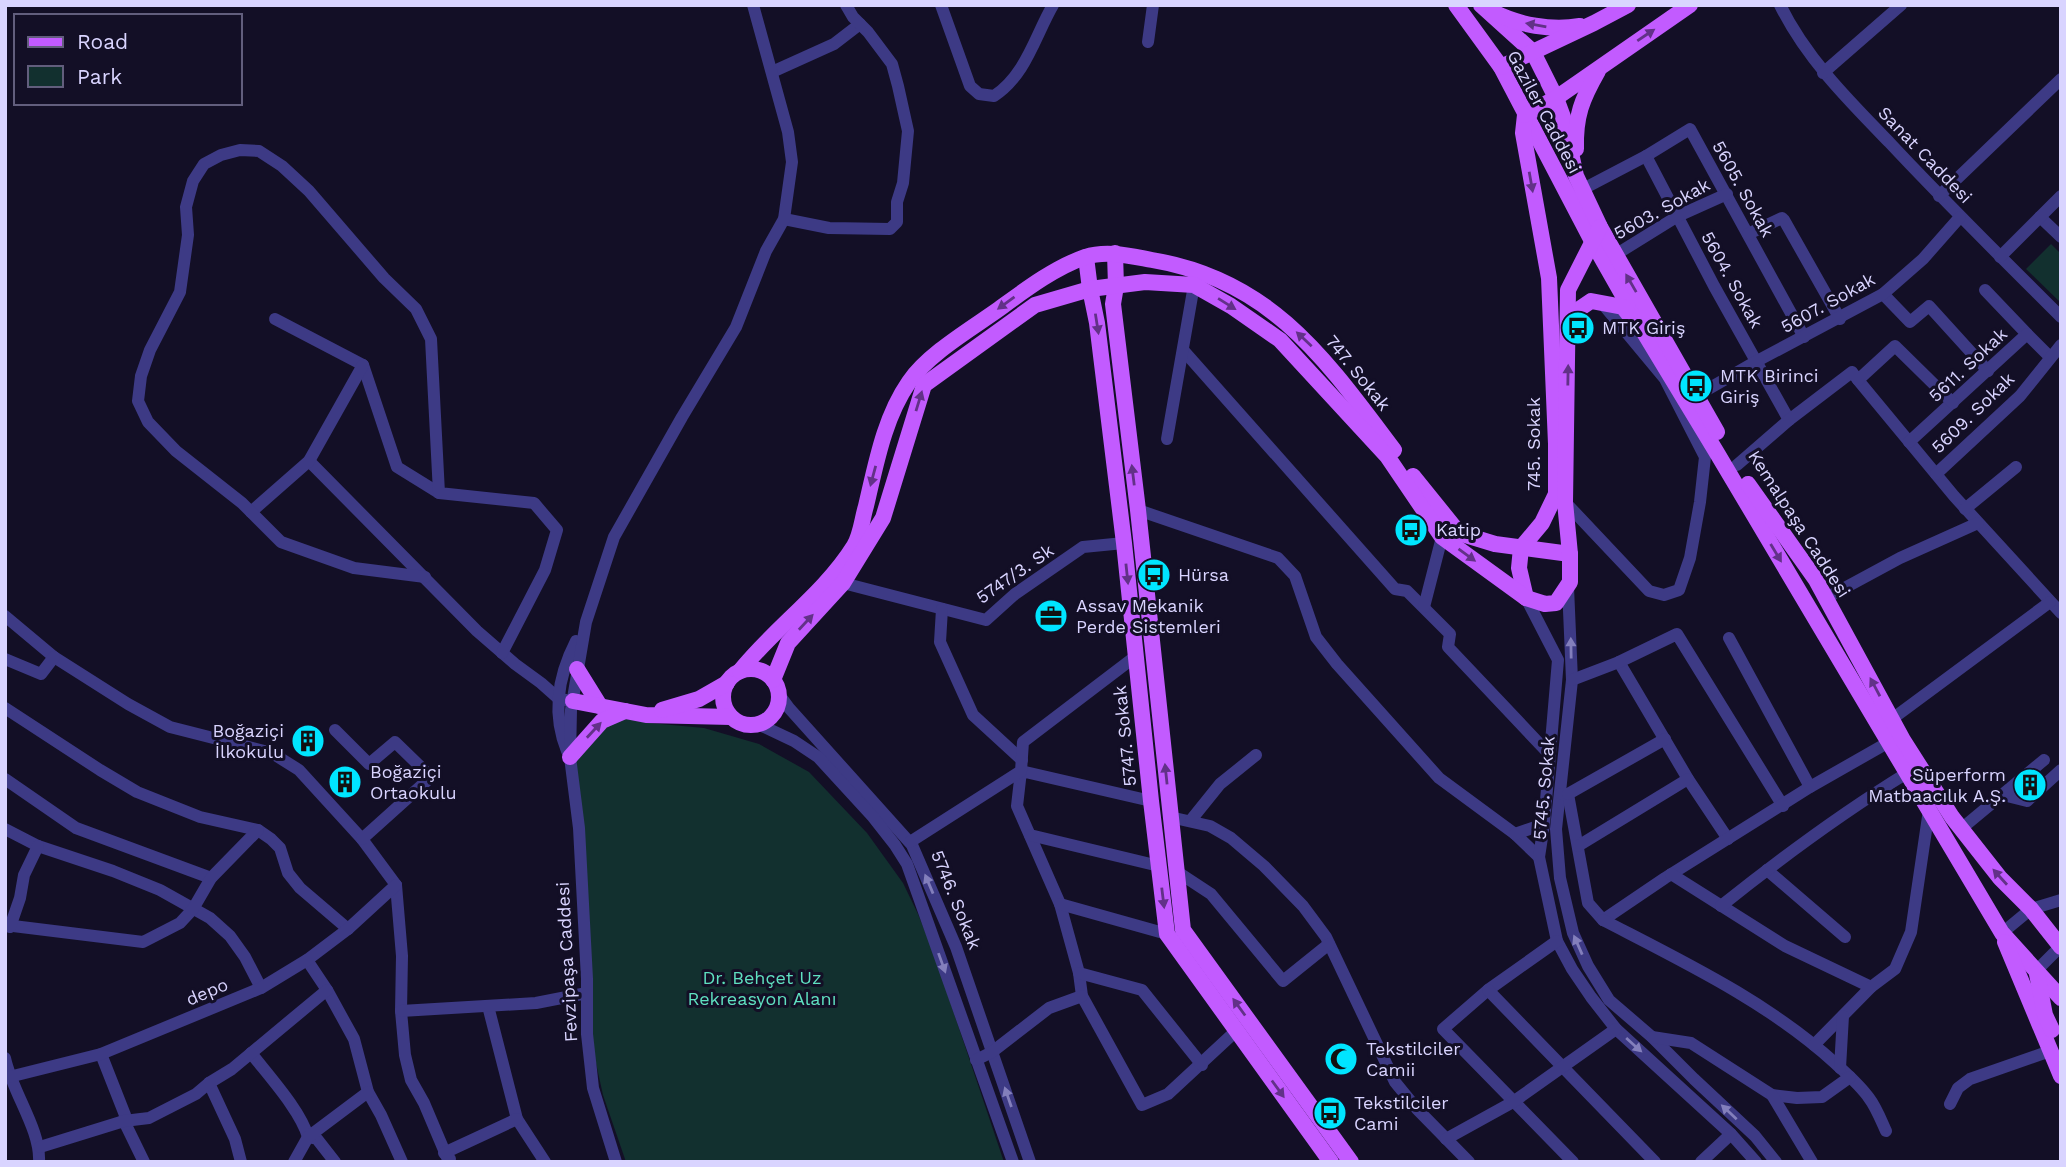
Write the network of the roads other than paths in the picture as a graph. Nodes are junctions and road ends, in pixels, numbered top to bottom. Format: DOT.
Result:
graph roads {
  1 [pos="753,5"];
  2 [pos="846,5"];
  3 [pos="941,5"];
  4 [pos="1053,5"];
  5 [pos="1153,5"];
  6 [pos="1456,5"];
  7 [pos="1628,5"];
  8 [pos="1690,5"];
  9 [pos="1780,5"];
  10 [pos="1901,5"];
  11 [pos="1481,6"];
  12 [pos="1594,23"];
  13 [pos="860,24"];
  14 [pos="1148,42"];
  15 [pos="1532,52"];
  16 [pos="1601,65"];
  17 [pos="1501,67"];
  18 [pos="772,72"];
  19 [pos="1823,73"];
  20 [pos="2061,79"];
  21 [pos="1556,98"];
  22 [pos="1525,115"];
  23 [pos="1646,156"];
  24 [pos="1580,182"];
  25 [pos="1727,194"];
  26 [pos="1939,196"];
  27 [pos="2061,196"];
  28 [pos="1678,216"];
  29 [pos="1960,217"];
  30 [pos="2040,217"];
  31 [pos="784,219"];
  32 [pos="1596,234"];
  33 [pos="1748,234"];
  34 [pos="2061,237"];
  35 [pos="1115,253"];
  36 [pos="1615,255"];
  37 [pos="1086,257"];
  38 [pos="2000,257"];
  39 [pos="1194,285"];
  40 [pos="1115,286"];
  41 [pos="1090,289"];
  42 [pos="1985,290"];
  43 [pos="1883,295"];
  44 [pos="1601,302"];
  45 [pos="1569,316"];
  46 [pos="2061,317"];
  47 [pos="1840,318"];
  48 [pos="275,319"];
  49 [pos="1642,330"];
  50 [pos="2027,334"];
  51 [pos="1804,337"];
  52 [pos="2061,345"];
  53 [pos="1183,350"];
  54 [pos="2050,357"];
  55 [pos="1757,361"];
  56 [pos="363,365"];
  57 [pos="1988,371"];
  58 [pos="1858,380"];
  59 [pos="1696,396"];
  60 [pos="1953,403"];
  61 [pos="1789,420"];
  62 [pos="1167,439"];
  63 [pos="1909,442"];
  64 [pos="309,461"];
  65 [pos="1737,465"];
  66 [pos="2015,467"];
  67 [pos="1936,474"];
  68 [pos="439,493"];
  69 [pos="1565,502"];
  70 [pos="1965,509"];
  71 [pos="1138,510"];
  72 [pos="251,512"];
  73 [pos="1978,523"];
  74 [pos="1442,537"];
  75 [pos="1124,542"];
  76 [pos="1521,548"];
  77 [pos="1570,554"];
  78 [pos="425,577"];
  79 [pos="843,583"];
  80 [pos="1569,587"];
  81 [pos="1826,597"];
  82 [pos="1526,598"];
  83 [pos="2050,602"];
  84 [pos="1424,607"];
  85 [pos="942,609"];
  86 [pos="2061,613"];
  87 [pos="5,616"];
  88 [pos="586,622"];
  89 [pos="1729,638"];
  90 [pos="502,653"];
  91 [pos="1136,656"];
  92 [pos="54,657"];
  93 [pos="5,660"];
  94 [pos="1619,662"];
  95 [pos="578,669"];
  96 [pos="740,671"];
  97 [pos="1572,680"];
  98 [pos="727,683"];
  99 [pos="776,687"];
  100 [pos="566,700"];
  101 [pos="600,706"];
  102 [pos="5,708"];
  103 [pos="625,711"];
  104 [pos="646,715"];
  105 [pos="731,717"];
  106 [pos="1892,719"];
  107 [pos="758,724"];
  108 [pos="335,730"];
  109 [pos="1665,738"];
  110 [pos="1889,742"];
  111 [pos="1256,755"];
  112 [pos="1550,755"];
  113 [pos="570,757"];
  114 [pos="2044,760"];
  115 [pos="1022,765"];
  116 [pos="2061,770"];
  117 [pos="1907,773"];
  118 [pos="5,779"];
  119 [pos="1688,779"];
  120 [pos="1810,788"];
  121 [pos="1564,794"];
  122 [pos="2003,795"];
  123 [pos="1151,801"];
  124 [pos="1783,806"];
  125 [pos="1929,810"];
  126 [pos="1170,817"];
  127 [pos="1191,820"];
  128 [pos="1544,824"];
  129 [pos="5,829"];
  130 [pos="1962,829"];
  131 [pos="258,831"];
  132 [pos="1515,834"];
  133 [pos="1030,835"];
  134 [pos="362,839"];
  135 [pos="1728,839"];
  136 [pos="910,842"];
  137 [pos="37,846"];
  138 [pos="1578,846"];
  139 [pos="1539,857"];
  140 [pos="1159,866"];
  141 [pos="1767,870"];
  142 [pos="1176,871"];
  143 [pos="1671,874"];
  144 [pos="211,878"];
  145 [pos="396,885"];
  146 [pos="2061,900"];
  147 [pos="1060,904"];
  148 [pos="1721,906"];
  149 [pos="193,909"];
  150 [pos="2031,909"];
  151 [pos="1603,920"];
  152 [pos="8,926"];
  153 [pos="348,929"];
  154 [pos="2002,933"];
  155 [pos="1167,934"];
  156 [pos="1844,937"];
  157 [pos="1557,941"];
  158 [pos="1329,944"];
  159 [pos="2061,947"];
  160 [pos="307,960"];
  161 [pos="2036,971"];
  162 [pos="1079,973"];
  163 [pos="1871,987"];
  164 [pos="261,988"];
  165 [pos="327,989"];
  166 [pos="1488,990"];
  167 [pos="587,993"];
  168 [pos="1082,996"];
  169 [pos="2061,999"];
  170 [pos="488,1006"];
  171 [pos="401,1011"];
  172 [pos="1843,1016"];
  173 [pos="1616,1029"];
  174 [pos="1236,1031"];
  175 [pos="1652,1037"];
  176 [pos="1814,1045"];
  177 [pos="2056,1051"];
  178 [pos="992,1052"];
  179 [pos="251,1053"];
  180 [pos="101,1054"];
  181 [pos="5,1058"];
  182 [pos="976,1059"];
  183 [pos="1202,1065"];
  184 [pos="1563,1067"];
  185 [pos="1845,1073"];
  186 [pos="2061,1076"];
  187 [pos="7,1077"];
  188 [pos="209,1083"];
  189 [pos="368,1092"];
  190 [pos="1772,1095"];
  191 [pos="1513,1102"];
  192 [pos="1950,1104"];
  193 [pos="517,1119"];
  194 [pos="124,1121"];
  195 [pos="1886,1131"];
  196 [pos="1731,1134"];
  197 [pos="308,1137"];
  198 [pos="1447,1139"];
  199 [pos="40,1147"];
  200 [pos="448,1159"];
  201 [pos="1755,1161"];
  202 [pos="39,1162"];
  203 [pos="144,1162"];
  204 [pos="241,1162"];
  205 [pos="294,1162"];
  206 [pos="335,1162"];
  207 [pos="402,1162"];
  208 [pos="545,1162"];
  209 [pos="616,1162"];
  210 [pos="1013,1162"];
  211 [pos="1030,1162"];
  212 [pos="1331,1162"];
  213 [pos="1351,1162"];
  214 [pos="1469,1162"];
  215 [pos="1573,1162"];
  216 [pos="1656,1162"];
  217 [pos="1701,1162"];
  218 [pos="1776,1162"];
  219 [pos="1812,1162"];
  1 -- 18 [label="street"];
  2 -- 13 [label="street"];
  3 -- 4 [label="street"];
  5 -- 14 [label="street"];
  6 -- 17 [label="main road, Gaziler Caddesi"];
  7 -- 12 [label="main road"];
  16 -- 8 [label="main road, one-way"];
  9 -- 19 [label="street, Sanat Caddesi"];
  10 -- 19 [label="street"];
  12 -- 11 [label="main road, one-way"];
  11 -- 15 [label="main road"];
  12 -- 15 [label="main road"];
  13 -- 18 [label="street"];
  13 -- 31 [label="street"];
  15 -- 17 [label="main road"];
  15 -- 21 [label="main road"];
  16 -- 21 [label="main road"];
  16 -- 24 [label="main road"];
  17 -- 22 [label="main road, Gaziler Caddesi"];
  18 -- 31 [label="street"];
  19 -- 26 [label="street, Sanat Caddesi"];
  20 -- 26 [label="street"];
  21 -- 22 [label="main road"];
  21 -- 24 [label="main road"];
  22 -- 32 [label="main road, Gaziler Caddesi"];
  22 -- 76 [label="main road, 745. Sokak, one-way"];
  23 -- 24 [label="street, 5605. Sokak"];
  23 -- 25 [label="street, 5605. Sokak"];
  23 -- 28 [label="street, 5604. Sokak"];
  24 -- 32 [label="main road, Kemalpaşa Caddesi"];
  25 -- 28 [label="street, 5603. Sokak"];
  25 -- 33 [label="street, 5605. Sokak"];
  26 -- 29 [label="street, Sanat Caddesi"];
  27 -- 30 [label="street"];
  28 -- 36 [label="street, 5603. Sokak"];
  28 -- 55 [label="street, 5604. Sokak"];
  29 -- 38 [label="street, Sanat Caddesi"];
  29 -- 43 [label="street, 5607. Sokak"];
  30 -- 34 [label="street"];
  30 -- 38 [label="street"];
  31 -- 88 [label="street"];
  32 -- 36 [label="main road, Kemalpaşa Caddesi"];
  32 -- 45 [label="main road, 745. Sokak"];
  32 -- 49 [label="main road, Kemalpaşa Caddesi"];
  33 -- 47 [label="street"];
  33 -- 51 [label="street, 5605. Sokak"];
  35 -- 37 [label="main road, 747. Sokak"];
  35 -- 40 [label="main road, 5747. Sokak"];
  76 -- 35 [label="main road, 747. Sokak, one-way"];
  59 -- 36 [label="main road, Kemalpaşa Caddesi, one-way"];
  37 -- 41 [label="main road, 5747. Sokak"];
  37 -- 96 [label="main road, 747. Sokak, one-way"];
  38 -- 46 [label="street, Sanat Caddesi"];
  39 -- 40 [label="main road, 747. Sokak"];
  39 -- 53 [label="street"];
  39 -- 74 [label="main road, 747. Sokak, one-way"];
  40 -- 41 [label="main road, 747. Sokak"];
  71 -- 40 [label="main road, 5747. Sokak, one-way"];
  41 -- 75 [label="main road, 5747. Sokak, one-way"];
  79 -- 41 [label="main road, 747. Sokak, one-way"];
  42 -- 50 [label="street"];
  43 -- 47 [label="street, 5607. Sokak"];
  43 -- 57 [label="street"];
  44 -- 45 [label="main road"];
  44 -- 49 [label="main road"];
  44 -- 69 [label="street"];
  69 -- 45 [label="main road, 745. Sokak, one-way"];
  47 -- 51 [label="street, 5607. Sokak"];
  48 -- 56 [label="street"];
  49 -- 110 [label="main road, Kemalpaşa Caddesi, one-way"];
  50 -- 54 [label="street, 5611. Sokak"];
  50 -- 57 [label="street, 5611. Sokak"];
  51 -- 55 [label="street, 5607. Sokak"];
  52 -- 54 [label="street, 5609. Sokak"];
  53 -- 62 [label="street"];
  53 -- 84 [label="street"];
  54 -- 67 [label="street, 5609. Sokak"];
  55 -- 59 [label="street, 5607. Sokak"];
  55 -- 61 [label="street, 5604. Sokak"];
  56 -- 64 [label="street"];
  56 -- 68 [label="street"];
  57 -- 60 [label="street, 5611. Sokak"];
  58 -- 60 [label="street"];
  58 -- 61 [label="street"];
  58 -- 63 [label="street"];
  59 -- 65 [label="main road, Kemalpaşa Caddesi"];
  60 -- 63 [label="street, 5611. Sokak"];
  61 -- 65 [label="street"];
  63 -- 67 [label="street"];
  64 -- 72 [label="street"];
  64 -- 78 [label="street"];
  65 -- 81 [label="main road, Kemalpaşa Caddesi"];
  66 -- 70 [label="street"];
  67 -- 70 [label="street"];
  68 -- 72 [label="street"];
  68 -- 90 [label="street"];
  69 -- 77 [label="main road, 745. Sokak"];
  70 -- 73 [label="street"];
  126 -- 71 [label="main road, 5747. Sokak, one-way"];
  71 -- 132 [label="street"];
  72 -- 78 [label="street"];
  73 -- 81 [label="street"];
  73 -- 83 [label="street"];
  74 -- 82 [label="main road, 747. Sokak, one-way"];
  74 -- 84 [label="street"];
  75 -- 85 [label="street, 5747/3. Sk"];
  75 -- 91 [label="main road, 5747. Sokak, one-way"];
  76 -- 77 [label="main road, 747. Sokak"];
  76 -- 82 [label="main road"];
  77 -- 80 [label="main road, 745. Sokak"];
  78 -- 90 [label="street"];
  79 -- 85 [label="street, 5747/3. Sk"];
  99 -- 79 [label="main road, 747. Sokak, one-way"];
  80 -- 82 [label="main road"];
  97 -- 80 [label="street, 5745. Sokak, one-way"];
  106 -- 81 [label="main road, Kemalpaşa Caddesi, one-way"];
  82 -- 112 [label="street, 5745. Sokak"];
  83 -- 86 [label="street"];
  83 -- 106 [label="street"];
  84 -- 112 [label="street"];
  85 -- 115 [label="street"];
  87 -- 92 [label="street"];
  88 -- 95 [label="street"];
  88 -- 100 [label="street"];
  89 -- 120 [label="street"];
  90 -- 100 [label="street"];
  91 -- 115 [label="street"];
  91 -- 123 [label="main road, 5747. Sokak"];
  92 -- 93 [label="street"];
  92 -- 134 [label="street"];
  94 -- 97 [label="street"];
  94 -- 109 [label="street"];
  94 -- 124 [label="street"];
  95 -- 100 [label="street"];
  95 -- 101 [label="main road"];
  96 -- 98 [label="main road"];
  96 -- 99 [label="main road"];
  97 -- 121 [label="street, 5745. Sokak"];
  98 -- 104 [label="main road"];
  98 -- 105 [label="main road"];
  99 -- 107 [label="main road"];
  99 -- 136 [label="street, 5746. Sokak"];
  100 -- 101 [label="main road"];
  100 -- 113 [label="street, Fevzipaşa Caddesi"];
  101 -- 103 [label="main road"];
  102 -- 131 [label="street"];
  103 -- 104 [label="main road"];
  113 -- 103 [label="main road, one-way"];
  104 -- 105 [label="main road"];
  105 -- 107 [label="main road"];
  106 -- 130 [label="main road, Kemalpaşa Caddesi"];
  107 -- 182 [label="street, 5746. Sokak, one-way"];
  108 -- 134 [label="street"];
  109 -- 119 [label="street"];
  109 -- 121 [label="street"];
  110 -- 117 [label="main road, Kemalpaşa Caddesi"];
  110 -- 120 [label="street"];
  111 -- 127 [label="street"];
  112 -- 128 [label="street, 5745. Sokak"];
  113 -- 167 [label="street, Fevzipaşa Caddesi"];
  114 -- 122 [label="street"];
  115 -- 123 [label="street"];
  115 -- 133 [label="street"];
  115 -- 136 [label="street"];
  116 -- 122 [label="street"];
  117 -- 125 [label="main road, Kemalpaşa Caddesi"];
  117 -- 141 [label="street"];
  118 -- 144 [label="street"];
  119 -- 135 [label="street"];
  119 -- 138 [label="street"];
  120 -- 124 [label="street"];
  121 -- 138 [label="street"];
  175 -- 121 [label="street, 5745. Sokak, one-way"];
  122 -- 130 [label="street"];
  123 -- 140 [label="main road, 5747. Sokak"];
  124 -- 135 [label="street"];
  125 -- 154 [label="main road, Kemalpaşa Caddesi"];
  125 -- 163 [label="street"];
  126 -- 127 [label="street"];
  126 -- 142 [label="main road, 5747. Sokak"];
  127 -- 158 [label="street"];
  128 -- 132 [label="street"];
  128 -- 139 [label="street, 5745. Sokak"];
  129 -- 137 [label="street"];
  150 -- 130 [label="main road, Kemalpaşa Caddesi, one-way"];
  131 -- 144 [label="street"];
  131 -- 153 [label="street"];
  132 -- 139 [label="street"];
  133 -- 140 [label="street"];
  133 -- 147 [label="street"];
  134 -- 145 [label="street"];
  135 -- 143 [label="street"];
  178 -- 136 [label="street, 5746. Sokak, one-way"];
  137 -- 149 [label="street"];
  137 -- 152 [label="street"];
  138 -- 151 [label="street"];
  139 -- 157 [label="street, 5745. Sokak"];
  140 -- 155 [label="main road, 5747. Sokak, one-way"];
  141 -- 148 [label="street"];
  141 -- 156 [label="street"];
  142 -- 158 [label="street"];
  213 -- 142 [label="main road, 5747. Sokak, one-way"];
  143 -- 148 [label="street"];
  143 -- 151 [label="street"];
  144 -- 149 [label="street"];
  145 -- 153 [label="street, depo"];
  145 -- 171 [label="street"];
  146 -- 150 [label="street"];
  147 -- 155 [label="street"];
  147 -- 162 [label="street"];
  148 -- 163 [label="street"];
  149 -- 152 [label="street"];
  149 -- 164 [label="street"];
  150 -- 154 [label="street"];
  150 -- 159 [label="main road, Kemalpaşa Caddesi"];
  151 -- 176 [label="street"];
  153 -- 160 [label="street, depo"];
  154 -- 161 [label="main road, Kemalpaşa Caddesi"];
  154 -- 177 [label="main road"];
  155 -- 174 [label="main road, 5747. Sokak"];
  157 -- 166 [label="street"];
  157 -- 173 [label="street, 5745. Sokak"];
  158 -- 198 [label="street"];
  159 -- 161 [label="street"];
  160 -- 164 [label="street, depo"];
  160 -- 165 [label="street"];
  161 -- 169 [label="main road, Kemalpaşa Caddesi"];
  161 -- 177 [label="main road"];
  162 -- 168 [label="street"];
  162 -- 183 [label="street"];
  163 -- 172 [label="street"];
  164 -- 180 [label="street, depo"];
  165 -- 179 [label="street"];
  165 -- 189 [label="street"];
  166 -- 184 [label="street"];
  166 -- 191 [label="street"];
  167 -- 170 [label="street"];
  167 -- 209 [label="street, Fevzipaşa Caddesi"];
  168 -- 178 [label="street"];
  168 -- 183 [label="street"];
  170 -- 171 [label="street"];
  170 -- 193 [label="street"];
  171 -- 200 [label="street"];
  172 -- 176 [label="street"];
  172 -- 185 [label="street"];
  173 -- 184 [label="street"];
  173 -- 196 [label="street, 5745. Sokak, one-way"];
  174 -- 183 [label="street"];
  174 -- 212 [label="main road, 5747. Sokak, one-way"];
  175 -- 190 [label="street"];
  218 -- 175 [label="street, 5745. Sokak, one-way"];
  176 -- 185 [label="street"];
  177 -- 186 [label="main road"];
  177 -- 192 [label="street"];
  178 -- 182 [label="street"];
  211 -- 178 [label="street, 5746. Sokak, one-way"];
  179 -- 188 [label="street"];
  179 -- 197 [label="street"];
  180 -- 187 [label="street, depo"];
  180 -- 194 [label="street"];
  181 -- 187 [label="street"];
  182 -- 210 [label="street, 5746. Sokak"];
  184 -- 191 [label="street"];
  184 -- 216 [label="street"];
  185 -- 190 [label="street"];
  185 -- 195 [label="street"];
  187 -- 199 [label="street"];
  188 -- 194 [label="street"];
  188 -- 204 [label="street"];
  189 -- 197 [label="street"];
  189 -- 207 [label="street"];
  190 -- 219 [label="street"];
  191 -- 198 [label="street"];
  191 -- 215 [label="street"];
  193 -- 200 [label="street"];
  193 -- 208 [label="street"];
  194 -- 199 [label="street"];
  194 -- 203 [label="street"];
  196 -- 201 [label="street, 5745. Sokak"];
  196 -- 217 [label="street"];
  197 -- 205 [label="street"];
  197 -- 206 [label="street"];
  198 -- 214 [label="street"];
  199 -- 202 [label="street"];
}
